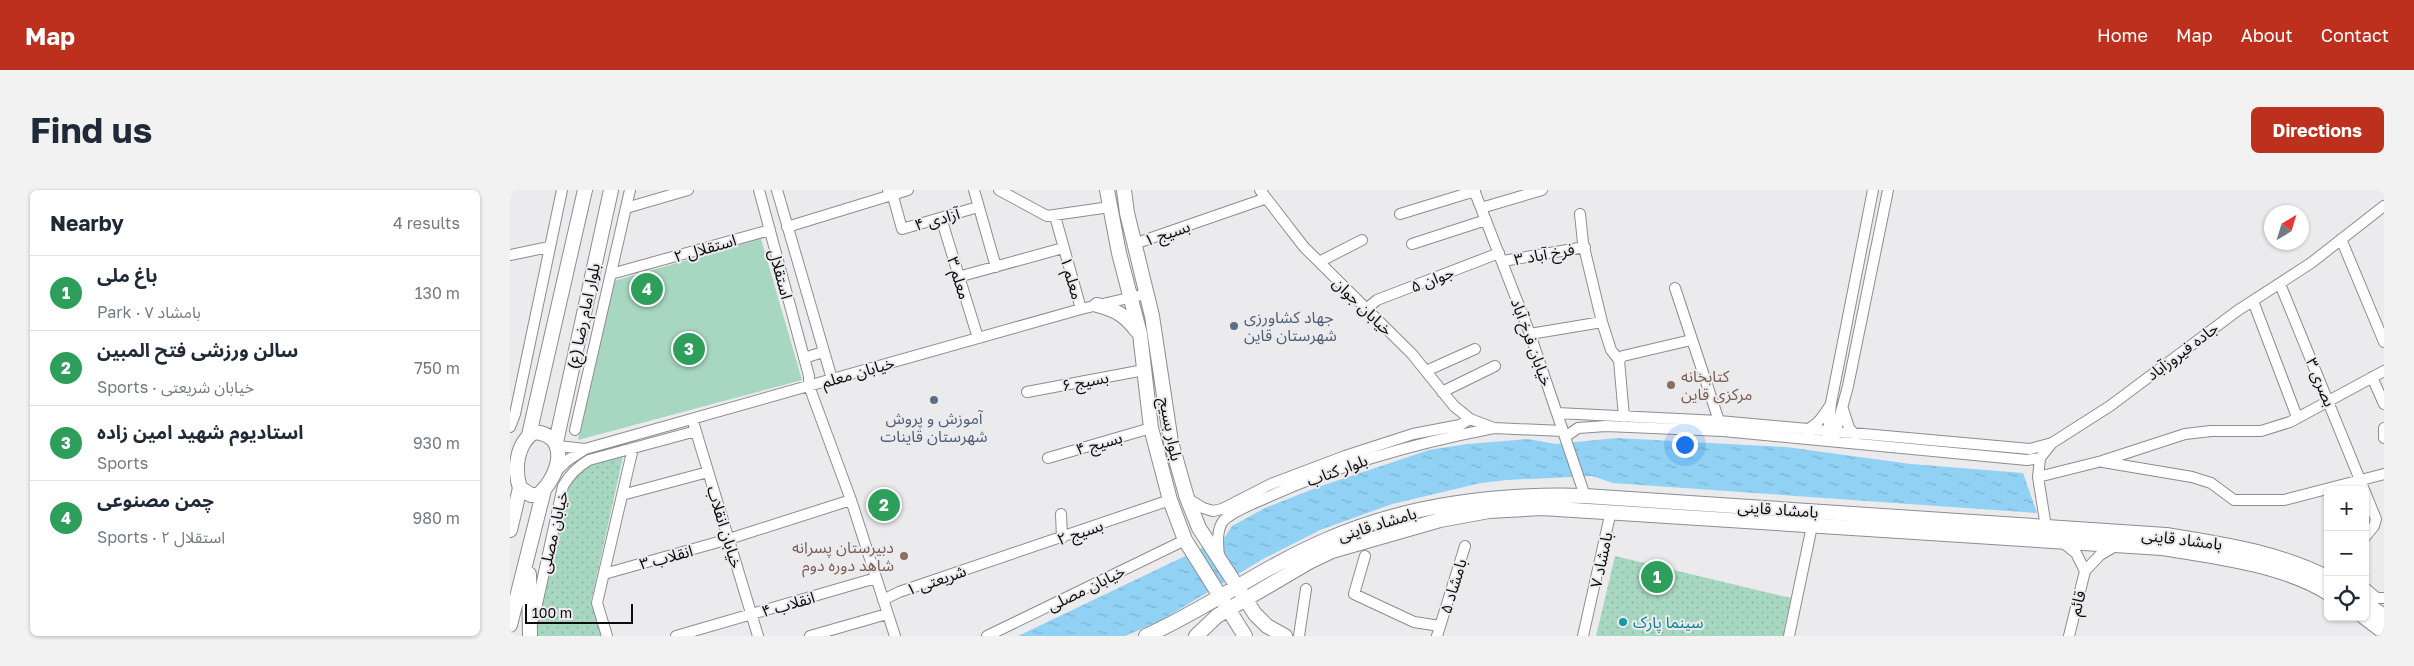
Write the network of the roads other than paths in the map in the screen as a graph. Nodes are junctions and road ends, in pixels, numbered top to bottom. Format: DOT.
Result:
graph roads {
  1 [pos="562,190"];
  2 [pos="585,190"];
  3 [pos="611,190"];
  4 [pos="630,190"];
  5 [pos="688,190"];
  6 [pos="759,190"];
  7 [pos="777,190"];
  8 [pos="908,190"];
  9 [pos="974,190"];
  10 [pos="1000,190"];
  11 [pos="1108,190"];
  12 [pos="1124,190"];
  13 [pos="1474,190"];
  14 [pos="1542,190"];
  15 [pos="1873,190"];
  16 [pos="1888,190"];
  17 [pos="889,193"];
  18 [pos="1262,194"];
  19 [pos="2384,206"];
  20 [pos="978,207"];
  21 [pos="1110,207"];
  22 [pos="626,208"];
  23 [pos="1481,208"];
  24 [pos="1400,214"];
  25 [pos="1580,214"];
  26 [pos="1055,216"];
  27 [pos="941,218"];
  28 [pos="1486,220"];
  29 [pos="787,227"];
  30 [pos="770,230"];
  31 [pos="2341,239"];
  32 [pos="1362,240"];
  33 [pos="1134,244"];
  34 [pos="1412,244"];
  35 [pos="1585,247"];
  36 [pos="549,248"];
  37 [pos="1063,248"];
  38 [pos="510,255"];
  39 [pos="1501,257"];
  40 [pos="1319,262"];
  41 [pos="996,267"];
  42 [pos="611,274"];
  43 [pos="958,277"];
  44 [pos="2280,284"];
  45 [pos="1675,288"];
  46 [pos="1146,294"];
  47 [pos="1131,298"];
  48 [pos="2253,301"];
  49 [pos="1097,306"];
  50 [pos="1081,309"];
  51 [pos="1366,309"];
  52 [pos="1602,322"];
  53 [pos="1140,334"];
  54 [pos="1530,334"];
  55 [pos="978,338"];
  56 [pos="1691,340"];
  57 [pos="2384,342"];
  58 [pos="1475,348"];
  59 [pos="823,352"];
  60 [pos="804,358"];
  61 [pos="1619,360"];
  62 [pos="1495,366"];
  63 [pos="1144,370"];
  64 [pos="1426,371"];
  65 [pos="2384,371"];
  66 [pos="2372,377"];
  67 [pos="832,379"];
  68 [pos="809,386"];
  69 [pos="1027,392"];
  70 [pos="1442,392"];
  71 [pos="2328,400"];
  72 [pos="1831,403"];
  73 [pos="2384,404"];
  74 [pos="1842,408"];
  75 [pos="1557,413"];
  76 [pos="692,417"];
  77 [pos="1624,417"];
  78 [pos="2297,417"];
  79 [pos="1470,419"];
  80 [pos="1719,421"];
  81 [pos="510,427"];
  82 [pos="1151,428"];
  83 [pos="1494,428"];
  84 [pos="2384,428"];
  85 [pos="575,430"];
  86 [pos="1806,430"];
  87 [pos="696,431"];
  88 [pos="1564,434"];
  89 [pos="529,435"];
  90 [pos="1855,435"];
  91 [pos="1831,437"];
  92 [pos="2384,438"];
  93 [pos="2052,443"];
  94 [pos="557,444"];
  95 [pos="521,448"];
  96 [pos="633,448"];
  97 [pos="585,449"];
  98 [pos="1048,458"];
  99 [pos="2040,458"];
  100 [pos="510,460"];
  101 [pos="2102,461"];
  102 [pos="708,472"];
  103 [pos="2384,474"];
  104 [pos="552,475"];
  105 [pos="2038,477"];
  106 [pos="2362,480"];
  107 [pos="516,485"];
  108 [pos="544,490"];
  109 [pos="622,495"];
  110 [pos="1585,496"];
  111 [pos="1187,498"];
  112 [pos="851,500"];
  113 [pos="1170,500"];
  114 [pos="1611,511"];
  115 [pos="1061,514"];
  116 [pos="1228,514"];
  117 [pos="1891,523"];
  118 [pos="1812,526"];
  119 [pos="2046,527"];
  120 [pos="510,530"];
  121 [pos="2369,532"];
  122 [pos="1062,538"];
  123 [pos="729,540"];
  124 [pos="1186,540"];
  125 [pos="2061,541"];
  126 [pos="2117,544"];
  127 [pos="1465,546"];
  128 [pos="528,556"];
  129 [pos="1218,556"];
  130 [pos="1306,556"];
  131 [pos="1366,556"];
  132 [pos="990,562"];
  133 [pos="2086,570"];
  134 [pos="604,574"];
  135 [pos="2324,576"];
  136 [pos="876,578"];
  137 [pos="1238,586"];
  138 [pos="1306,589"];
  139 [pos="2324,591"];
  140 [pos="2369,592"];
  141 [pos="1221,598"];
  142 [pos="2384,598"];
  143 [pos="1246,599"];
  144 [pos="883,600"];
  145 [pos="2369,606"];
  146 [pos="1228,610"];
  147 [pos="752,614"];
  148 [pos="887,614"];
  149 [pos="2384,616"];
  150 [pos="2369,621"];
  151 [pos="510,625"];
  152 [pos="1439,631"];
  153 [pos="2384,632"];
  154 [pos="530,636"];
  155 [pos="607,636"];
  156 [pos="676,636"];
  157 [pos="758,636"];
  158 [pos="810,636"];
  159 [pos="895,636"];
  160 [pos="988,636"];
  161 [pos="1146,636"];
  162 [pos="1196,636"];
  163 [pos="1245,636"];
  164 [pos="1286,636"];
  165 [pos="1299,636"];
  166 [pos="1583,636"];
  167 [pos="1789,636"];
  168 [pos="2069,636"];
  1 -- 36 [label="street"];
  2 -- 89 [label="main road, بلوار امام رضا (ع)"];
  3 -- 94 [label="main road, بلوار امام رضا (ع)"];
  4 -- 22 [label="street"];
  5 -- 22 [label="street"];
  6 -- 30 [label="street, استقلال"];
  7 -- 29 [label="street, استقلال"];
  8 -- 17 [label="street"];
  9 -- 20 [label="street"];
  10 -- 26 [label="street"];
  11 -- 21 [label="main road, بلوار بسیج"];
  12 -- 33 [label="main road, بلوار بسیج"];
  13 -- 23 [label="street, خیابان فرخ آباد"];
  13 -- 24 [label="street"];
  14 -- 23 [label="street"];
  15 -- 72 [label="street"];
  16 -- 74 [label="street"];
  17 -- 27 [label="street, آزادی ۴"];
  17 -- 29 [label="street"];
  18 -- 33 [label="street, بسیج ۱"];
  18 -- 40 [label="street, خیابان جوان"];
  19 -- 31 [label="street, جاده فیروزآباد"];
  20 -- 27 [label="street, آزادی ۴"];
  20 -- 41 [label="street"];
  21 -- 26 [label="street"];
  21 -- 47 [label="main road, بلوار بسیج"];
  22 -- 42 [label="street"];
  23 -- 28 [label="street, خیابان فرخ آباد"];
  25 -- 35 [label="street"];
  26 -- 37 [label="street, معلم ۱"];
  27 -- 43 [label="street, معلم ۳"];
  28 -- 34 [label="street"];
  28 -- 39 [label="street, خیابان فرخ آباد"];
  29 -- 59 [label="street, استقلال"];
  30 -- 42 [label="street, استقلال ۲"];
  30 -- 60 [label="street, استقلال"];
  31 -- 44 [label="street, جاده فیروزآباد"];
  31 -- 57 [label="street"];
  32 -- 40 [label="street"];
  33 -- 46 [label="main road, بلوار بسیج"];
  35 -- 39 [label="street, فرخ آباد ۳"];
  35 -- 52 [label="street"];
  36 -- 38 [label="street"];
  36 -- 81 [label="street"];
  37 -- 41 [label="street"];
  37 -- 50 [label="street, معلم ۱"];
  39 -- 51 [label="street, جوان ۵"];
  39 -- 54 [label="street, خیابان فرخ آباد"];
  40 -- 51 [label="street, خیابان جوان"];
  41 -- 43 [label="street"];
  42 -- 85 [label="street"];
  43 -- 55 [label="street, معلم ۳"];
  44 -- 48 [label="street, جاده فیروزآباد"];
  44 -- 71 [label="street, بصری ۳"];
  45 -- 56 [label="street"];
  46 -- 47 [label="street, خیابان معلم"];
  46 -- 111 [label="main road, بلوار بسیج"];
  47 -- 49 [label="street, خیابان معلم"];
  47 -- 53 [label="main road, بلوار بسیج"];
  48 -- 78 [label="street"];
  48 -- 93 [label="street, جاده فیروزآباد"];
  49 -- 50 [label="street, خیابان معلم"];
  49 -- 53 [label="main road"];
  50 -- 55 [label="street, خیابان معلم"];
  51 -- 64 [label="street, خیابان جوان"];
  52 -- 54 [label="street"];
  52 -- 61 [label="street"];
  53 -- 63 [label="main road, بلوار بسیج"];
  54 -- 75 [label="street, خیابان فرخ آباد"];
  55 -- 67 [label="street, خیابان معلم"];
  56 -- 61 [label="street"];
  56 -- 80 [label="street"];
  58 -- 64 [label="street"];
  59 -- 60 [label="street"];
  59 -- 67 [label="street, استقلال"];
  60 -- 68 [label="street, استقلال"];
  61 -- 77 [label="street"];
  62 -- 70 [label="street"];
  63 -- 69 [label="street, بسیج ۶"];
  63 -- 82 [label="main road, بلوار بسیج"];
  64 -- 70 [label="street, خیابان جوان"];
  65 -- 66 [label="street"];
  66 -- 71 [label="street"];
  66 -- 73 [label="street"];
  67 -- 68 [label="street, خیابان معلم"];
  68 -- 76 [label="street, خیابان معلم"];
  68 -- 112 [label="street, استقلال"];
  70 -- 79 [label="street, خیابان جوان"];
  71 -- 78 [label="street"];
  71 -- 106 [label="street, بصری ۳"];
  72 -- 86 [label="street"];
  72 -- 91 [label="street"];
  74 -- 90 [label="street"];
  74 -- 91 [label="street"];
  75 -- 77 [label="street"];
  75 -- 88 [label="street, خیابان فرخ آباد"];
  76 -- 87 [label="street, خیابان انقلاب"];
  76 -- 97 [label="street, خیابان معلم"];
  77 -- 80 [label="street"];
  78 -- 101 [label="street"];
  79 -- 83 [label="street"];
  79 -- 116 [label="street, بلوار کتاب"];
  80 -- 86 [label="street"];
  82 -- 98 [label="street, بسیج ۴"];
  82 -- 113 [label="main road, بلوار بسیج"];
  83 -- 88 [label="street"];
  83 -- 116 [label="street, بلوار کتاب"];
  84 -- 92 [label="street"];
  86 -- 91 [label="street"];
  87 -- 96 [label="street, خیابان مصلی"];
  87 -- 102 [label="street, خیابان انقلاب"];
  88 -- 91 [label="street"];
  88 -- 110 [label="street, خیابان فرخ آباد"];
  89 -- 94 [label="main road"];
  89 -- 95 [label="main road"];
  90 -- 91 [label="street"];
  90 -- 93 [label="street"];
  91 -- 99 [label="street"];
  93 -- 99 [label="street, جاده فیروزآباد"];
  94 -- 97 [label="street"];
  94 -- 104 [label="main road"];
  95 -- 100 [label="street"];
  95 -- 107 [label="main road"];
  96 -- 109 [label="street"];
  96 -- 154 [label="street, خیابان مصلی"];
  97 -- 104 [label="street"];
  99 -- 105 [label="street"];
  101 -- 105 [label="street"];
  101 -- 106 [label="street"];
  102 -- 109 [label="street"];
  102 -- 123 [label="street, خیابان انقلاب"];
  103 -- 106 [label="street"];
  104 -- 108 [label="main road"];
  105 -- 119 [label="street"];
  106 -- 121 [label="street, بصری ۳"];
  107 -- 108 [label="main road"];
  107 -- 120 [label="main road"];
  108 -- 128 [label="main road"];
  109 -- 134 [label="street"];
  110 -- 117 [label="main road, بامشاد قاینی"];
  110 -- 130 [label="main road, بامشاد قاینی"];
  111 -- 116 [label="street, بلوار کتاب"];
  111 -- 129 [label="main road, بلوار بسیج"];
  112 -- 123 [label="street, انقلاب ۳"];
  112 -- 136 [label="street, استقلال"];
  113 -- 122 [label="street, بسیج ۲"];
  113 -- 124 [label="main road, بلوار بسیج"];
  114 -- 118 [label="main road, بامشاد قاینی"];
  114 -- 130 [label="main road, بامشاد قاینی"];
  114 -- 166 [label="street, بامشاد ۷"];
  115 -- 122 [label="street"];
  116 -- 129 [label="street"];
  117 -- 118 [label="main road, بامشاد قاینی"];
  117 -- 119 [label="main road, بامشاد قاینی"];
  117 -- 125 [label="main road, بامشاد قاینی"];
  118 -- 167 [label="street"];
  119 -- 135 [label="main road, بامشاد قاینی"];
  122 -- 132 [label="street, بسیج ۲"];
  123 -- 134 [label="street, انقلاب ۳"];
  123 -- 147 [label="street, خیابان انقلاب"];
  124 -- 141 [label="main road, بلوار بسیج"];
  124 -- 160 [label="street, خیابان مصلی"];
  125 -- 126 [label="main road, بامشاد قاینی"];
  125 -- 133 [label="street, قائم"];
  126 -- 133 [label="street, قائم"];
  126 -- 139 [label="main road, بامشاد قاینی"];
  127 -- 152 [label="street, بامشاد ۵"];
  128 -- 151 [label="main road"];
  128 -- 154 [label="main road"];
  129 -- 137 [label="main road, بلوار بسیج"];
  130 -- 137 [label="main road, بامشاد قاینی"];
  130 -- 143 [label="main road, بامشاد قاینی"];
  131 -- 152 [label="street"];
  132 -- 144 [label="street, شریعتی ۱"];
  133 -- 168 [label="street, قائم"];
  134 -- 155 [label="street"];
  136 -- 144 [label="street, استقلال"];
  136 -- 147 [label="street, انقلاب ۴"];
  137 -- 141 [label="main road, بامشاد قاینی"];
  137 -- 143 [label="main road, بلوار بسیج"];
  138 -- 165 [label="street"];
  140 -- 142 [label="street"];
  141 -- 146 [label="main road, بلوار بسیج"];
  141 -- 161 [label="main road, بامشاد قاینی"];
  143 -- 146 [label="main road, بامشاد قاینی"];
  143 -- 164 [label="main road, بلوار بسیج"];
  144 -- 148 [label="street, استقلال"];
  145 -- 149 [label="main road"];
  146 -- 162 [label="main road, بامشاد قاینی"];
  146 -- 163 [label="main road, بلوار بسیج"];
  147 -- 156 [label="street, انقلاب ۴"];
  147 -- 157 [label="street, خیابان انقلاب"];
  148 -- 158 [label="street"];
  148 -- 159 [label="street, استقلال"];
  150 -- 153 [label="main road"];
}
